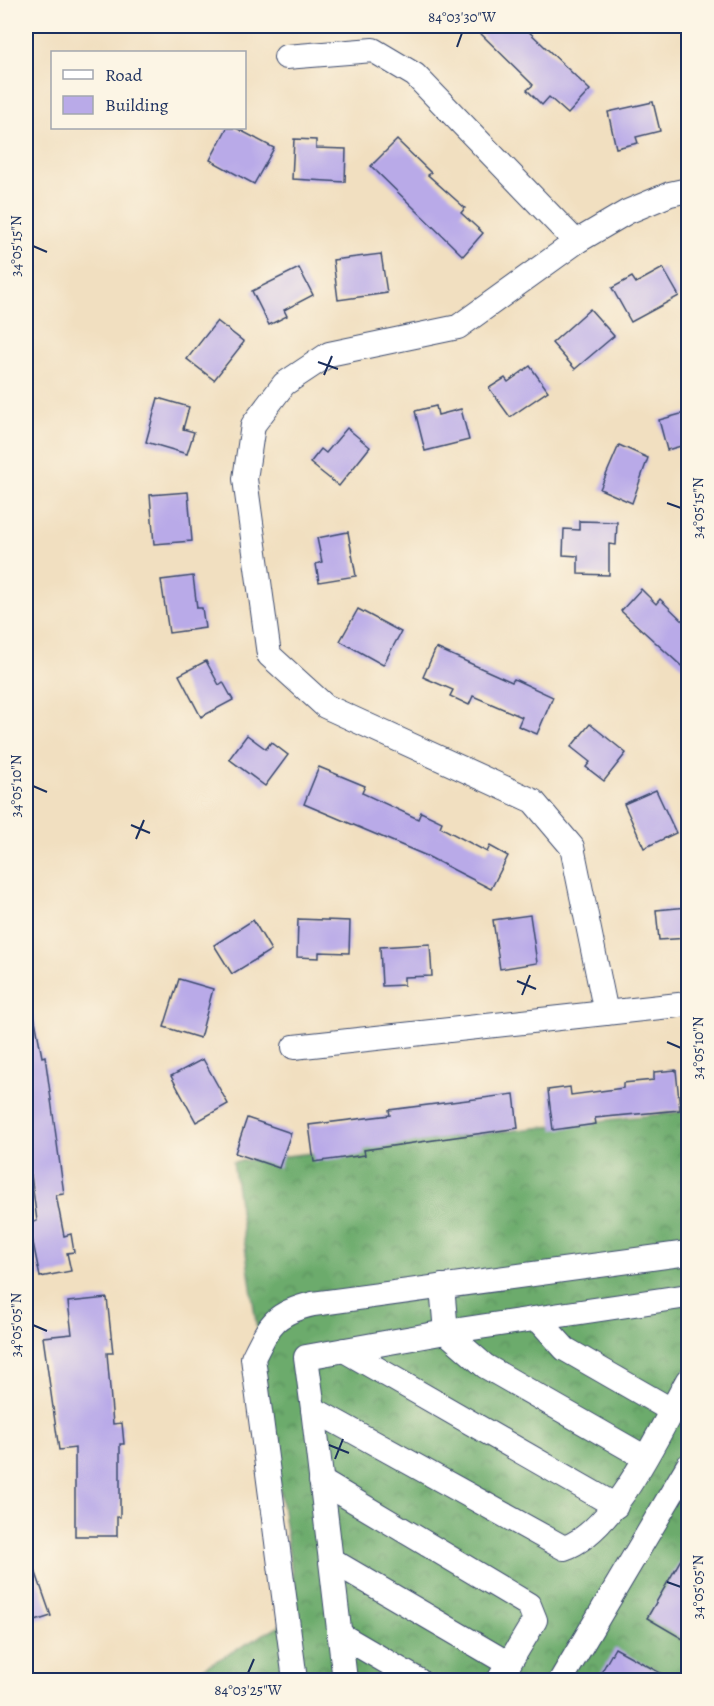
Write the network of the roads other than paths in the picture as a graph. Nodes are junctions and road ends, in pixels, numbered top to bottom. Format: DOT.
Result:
graph roads {
  1 [pos="286,57"];
  2 [pos="688,190"];
  3 [pos="576,242"];
  4 [pos="688,1004"];
  5 [pos="606,1013"];
  6 [pos="294,1047"];
  7 [pos="688,1253"];
  8 [pos="442,1286"];
  9 [pos="688,1296"];
  10 [pos="538,1318"];
  11 [pos="446,1332"];
  12 [pos="344,1350"];
  13 [pos="688,1380"];
  14 [pos="313,1409"];
  15 [pos="671,1410"];
  16 [pos="644,1458"];
  17 [pos="688,1466"];
  18 [pos="321,1481"];
  19 [pos="616,1506"];
  20 [pos="331,1560"];
  21 [pos="339,1634"];
  22 [pos="504,1672"];
  23 [pos="295,1680"];
  24 [pos="345,1680"];
  25 [pos="418,1680"];
  26 [pos="561,1680"];
  1 -- 3 [label="street"];
  2 -- 3 [label="street"];
  3 -- 5 [label="street"];
  4 -- 5 [label="street"];
  5 -- 6 [label="street"];
  7 -- 8 [label="street"];
  8 -- 11 [label="street"];
  8 -- 23 [label="street"];
  9 -- 10 [label="street"];
  10 -- 11 [label="street"];
  10 -- 15 [label="street"];
  11 -- 12 [label="street"];
  11 -- 16 [label="street"];
  12 -- 14 [label="street"];
  12 -- 19 [label="street"];
  13 -- 15 [label="street"];
  14 -- 18 [label="street"];
  14 -- 19 [label="street"];
  15 -- 16 [label="street"];
  16 -- 19 [label="street"];
  17 -- 26 [label="street"];
  18 -- 20 [label="street"];
  18 -- 22 [label="street"];
  20 -- 21 [label="street"];
  20 -- 22 [label="street"];
  21 -- 24 [label="street"];
  21 -- 25 [label="street"];
}
